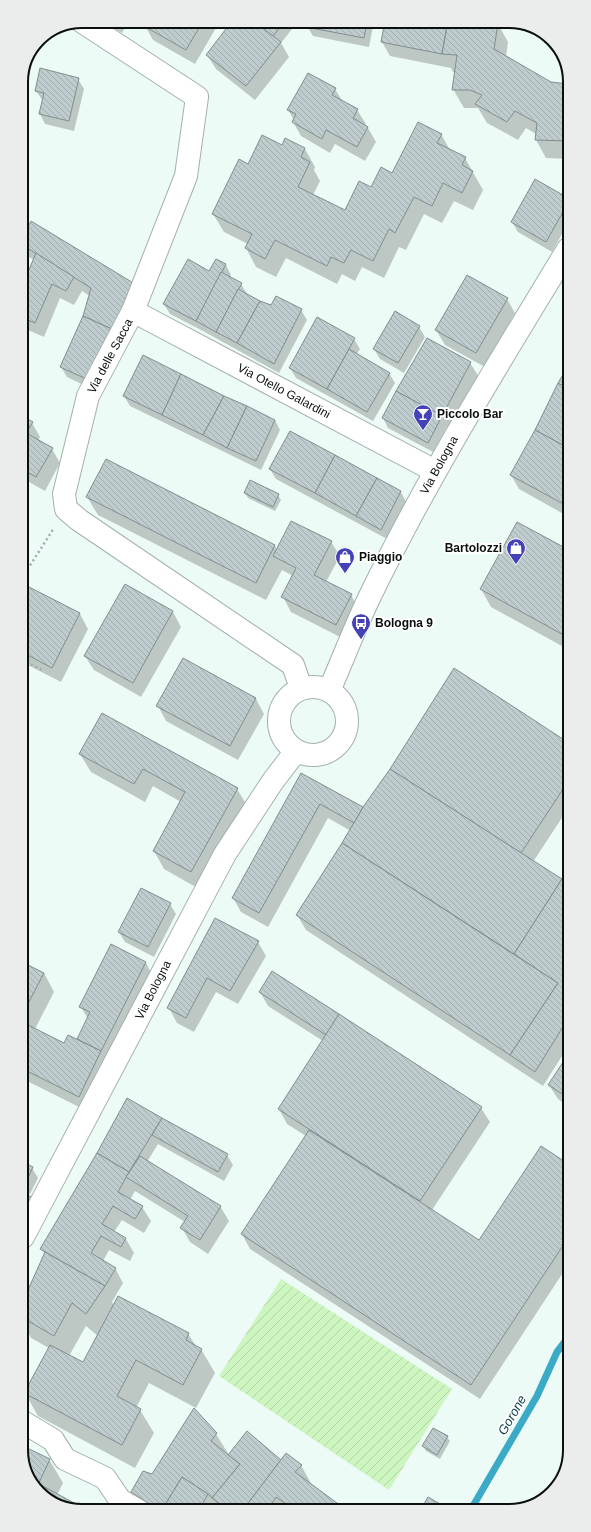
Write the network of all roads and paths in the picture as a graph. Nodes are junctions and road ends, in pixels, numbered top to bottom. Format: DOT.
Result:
graph roads {
  1 [pos="92,28"];
  2 [pos="563,257"];
  3 [pos="133,311"];
  4 [pos="435,471"];
  5 [pos="66,509"];
  6 [pos="28,569"];
  7 [pos="28,663"];
  8 [pos="44,671"];
  9 [pos="301,688"];
  10 [pos="329,691"];
  11 [pos="296,751"];
  12 [pos="28,1228"];
  13 [pos="28,1425"];
  14 [pos="127,1504"];
  1 -- 3 [label="street, Via delle Sacca"];
  2 -- 4 [label="street, Via Bologna"];
  3 -- 4 [label="street, Via Otello Galardini"];
  3 -- 5 [label="street, Via delle Sacca"];
  4 -- 10 [label="street, Via Bologna"];
  5 -- 6 [label="path"];
  5 -- 9 [label="street"];
  7 -- 8 [label="path"];
  9 -- 10 [label="street"];
  9 -- 11 [label="street"];
  10 -- 11 [label="street"];
  11 -- 12 [label="street, Via Bologna"];
  13 -- 14 [label="street"];
}
